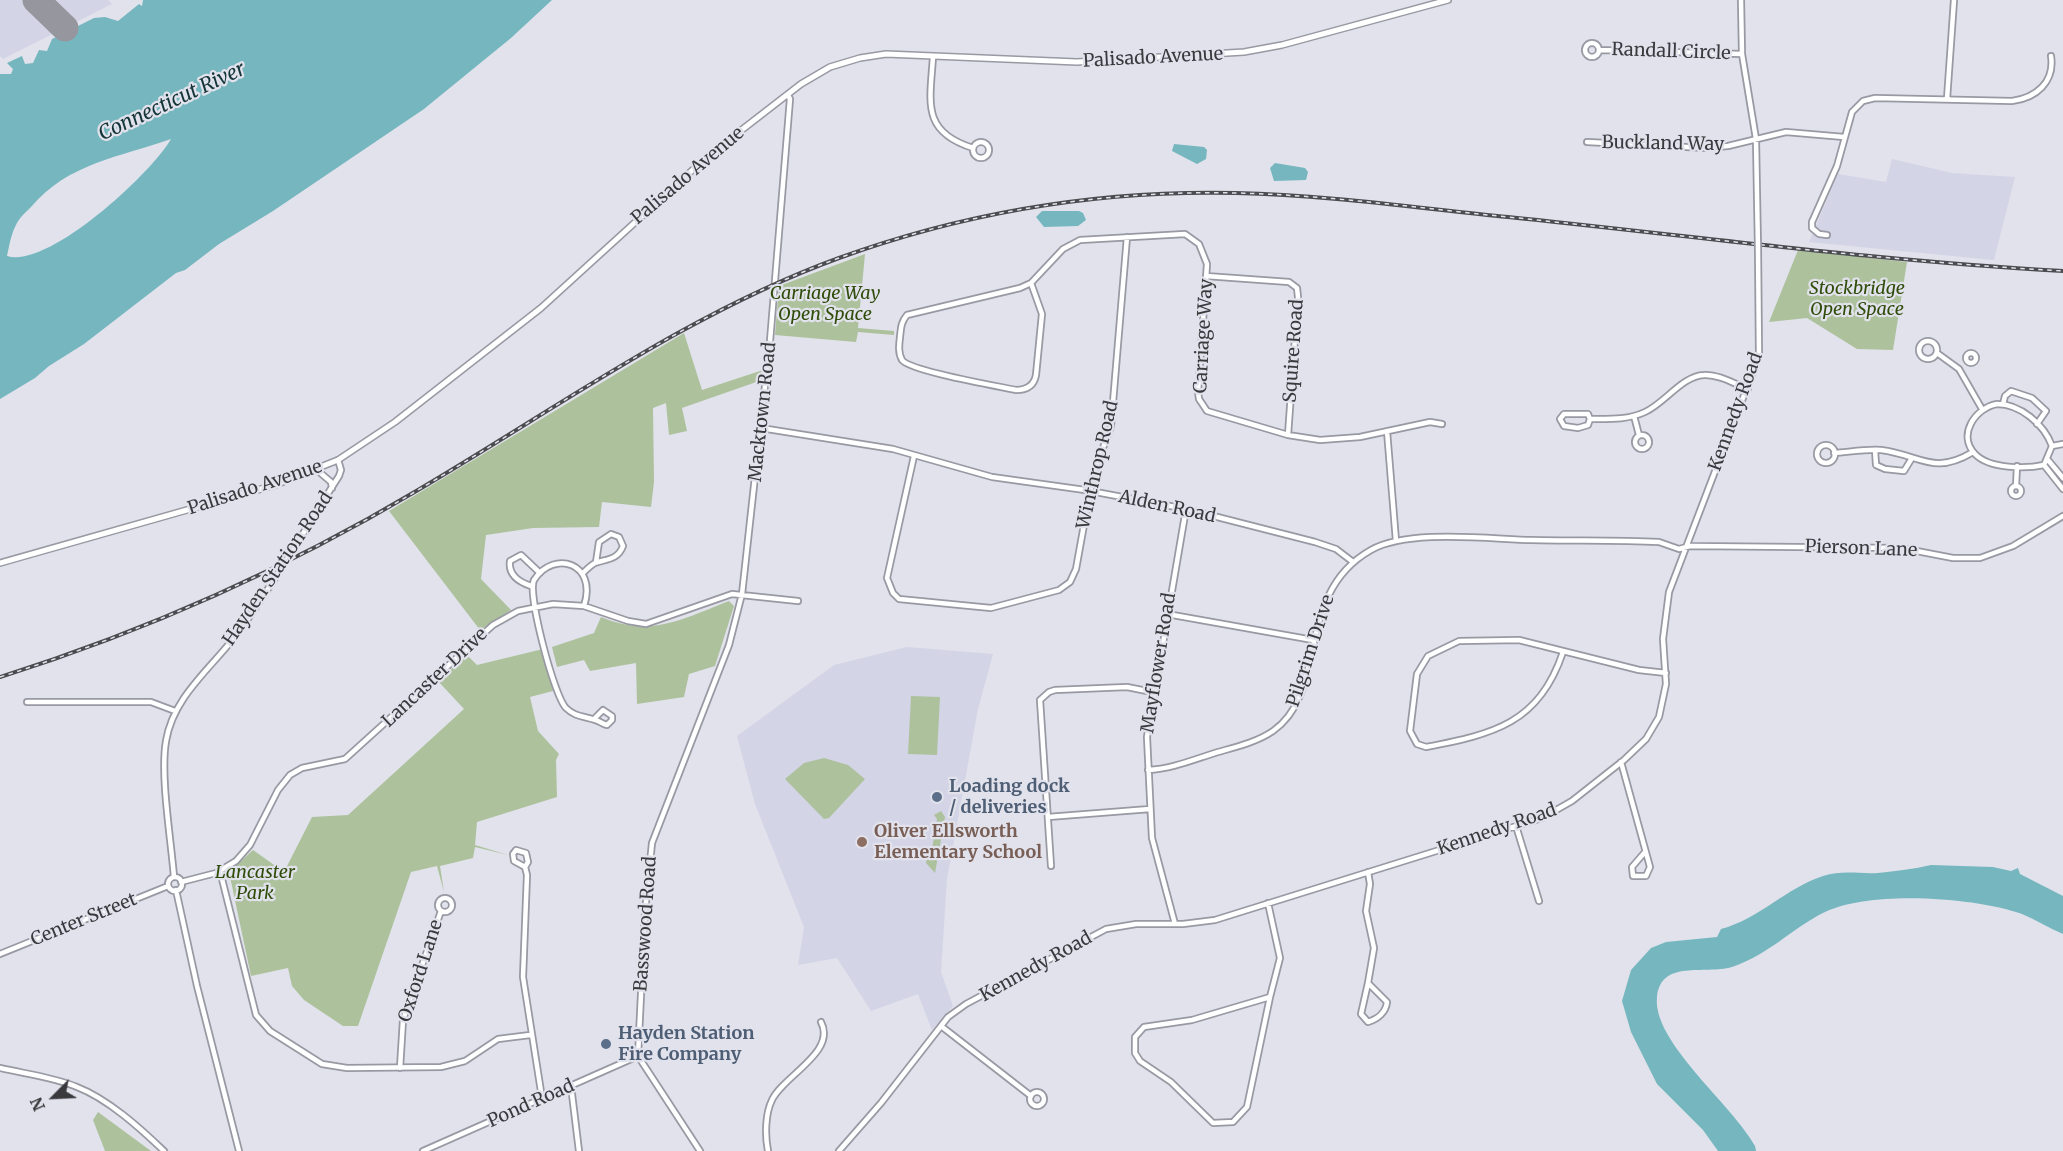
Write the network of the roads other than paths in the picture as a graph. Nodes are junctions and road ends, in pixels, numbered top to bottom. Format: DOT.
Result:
graph roads {
  1 [pos="1448,0"];
  2 [pos="1741,0"];
  3 [pos="1954,0"];
  4 [pos="1599,50"];
  5 [pos="1742,54"];
  6 [pos="2051,56"];
  7 [pos="933,57"];
  8 [pos="788,95"];
  9 [pos="1947,99"];
  10 [pos="1844,137"];
  11 [pos="1756,139"];
  12 [pos="1587,142"];
  13 [pos="973,148"];
  14 [pos="1827,235"];
  15 [pos="1127,237"];
  16 [pos="1206,276"];
  17 [pos="1031,283"];
  18 [pos="1937,353"];
  19 [pos="1967,361"];
  20 [pos="1958,368"];
  21 [pos="1748,388"];
  22 [pos="2003,404"];
  23 [pos="1982,409"];
  24 [pos="1634,416"];
  25 [pos="1590,419"];
  26 [pos="1442,424"];
  27 [pos="2037,424"];
  28 [pos="761,428"];
  29 [pos="1387,431"];
  30 [pos="1288,435"];
  31 [pos="1640,435"];
  32 [pos="2063,444"];
  33 [pos="2052,446"];
  34 [pos="1875,450"];
  35 [pos="1973,452"];
  36 [pos="1834,453"];
  37 [pos="914,456"];
  38 [pos="1912,458"];
  39 [pos="338,460"];
  40 [pos="2046,462"];
  41 [pos="2017,466"];
  42 [pos="316,470"];
  43 [pos="2063,478"];
  44 [pos="2016,486"];
  45 [pos="332,488"];
  46 [pos="2063,489"];
  47 [pos="1090,491"];
  48 [pos="1186,508"];
  49 [pos="2063,516"];
  50 [pos="1396,541"];
  51 [pos="1684,547"];
  52 [pos="597,562"];
  53 [pos="1353,562"];
  54 [pos="0,563"];
  55 [pos="540,573"];
  56 [pos="583,573"];
  57 [pos="531,586"];
  58 [pos="742,594"];
  59 [pos="798,601"];
  60 [pos="535,606"];
  61 [pos="584,606"];
  62 [pos="1167,614"];
  63 [pos="1313,640"];
  64 [pos="1563,652"];
  65 [pos="1666,673"];
  66 [pos="712,689"];
  67 [pos="1152,692"];
  68 [pos="27,702"];
  69 [pos="175,711"];
  70 [pos="594,719"];
  71 [pos="1621,762"];
  72 [pos="1148,770"];
  73 [pos="1150,809"];
  74 [pos="1048,816"];
  75 [pos="1516,826"];
  76 [pos="1645,852"];
  77 [pos="1051,866"];
  78 [pos="525,867"];
  79 [pos="220,871"];
  80 [pos="1368,872"];
  81 [pos="174,877"];
  82 [pos="181,882"];
  83 [pos="168,886"];
  84 [pos="176,890"];
  85 [pos="1539,901"];
  86 [pos="1268,903"];
  87 [pos="441,911"];
  88 [pos="1175,924"];
  89 [pos="0,954"];
  90 [pos="1368,983"];
  91 [pos="1270,997"];
  92 [pos="821,1022"];
  93 [pos="941,1026"];
  94 [pos="530,1035"];
  95 [pos="638,1056"];
  96 [pos="0,1068"];
  97 [pos="400,1068"];
  98 [pos="571,1086"];
  99 [pos="1031,1096"];
  100 [pos="542,1098"];
  101 [pos="164,1151"];
  102 [pos="239,1151"];
  103 [pos="423,1151"];
  104 [pos="579,1151"];
  105 [pos="700,1151"];
  106 [pos="768,1151"];
  107 [pos="839,1151"];
  1 -- 7 [label="main road, Palisado Avenue"];
  2 -- 5 [label="street, Kennedy Road"];
  3 -- 9 [label="street"];
  4 -- 5 [label="street, Randall Circle"];
  5 -- 11 [label="street, Kennedy Road"];
  6 -- 9 [label="street"];
  7 -- 8 [label="main road, Palisado Avenue"];
  7 -- 13 [label="street"];
  8 -- 28 [label="street, Macktown Road"];
  8 -- 39 [label="main road, Palisado Avenue"];
  9 -- 10 [label="street"];
  10 -- 11 [label="street, Buckland Way"];
  10 -- 14 [label="street"];
  11 -- 12 [label="street, Buckland Way"];
  11 -- 21 [label="street, Kennedy Road, bridge"];
  15 -- 16 [label="street, Carriage Way"];
  15 -- 17 [label="street, Carriage Way"];
  15 -- 47 [label="street, Winthrop Road"];
  16 -- 30 [label="street, Carriage Way"];
  16 -- 30 [label="street, Squire Road"];
  17 -- 17 [label="street, Carriage Way"];
  18 -- 18 [label="street"];
  18 -- 20 [label="street"];
  19 -- 20 [label="street"];
  20 -- 23 [label="street"];
  21 -- 24 [label="street"];
  21 -- 51 [label="street, Kennedy Road"];
  22 -- 23 [label="street"];
  22 -- 27 [label="street"];
  22 -- 27 [label="street"];
  23 -- 35 [label="street"];
  24 -- 25 [label="street"];
  24 -- 31 [label="street"];
  25 -- 25 [label="street"];
  26 -- 29 [label="street, Carriage Way"];
  27 -- 33 [label="street"];
  28 -- 37 [label="street, Alden Road"];
  28 -- 58 [label="street, Macktown Road"];
  29 -- 30 [label="street, Carriage Way"];
  29 -- 50 [label="street"];
  32 -- 33 [label="street"];
  33 -- 40 [label="street"];
  34 -- 36 [label="street"];
  34 -- 38 [label="street"];
  34 -- 38 [label="street"];
  35 -- 38 [label="street"];
  35 -- 41 [label="street"];
  37 -- 47 [label="street, Alden Road"];
  37 -- 47 [label="street, Winthrop Road"];
  39 -- 42 [label="main road, Palisado Avenue"];
  39 -- 45 [label="street, Hayden Station Road"];
  40 -- 41 [label="street"];
  40 -- 43 [label="street"];
  40 -- 46 [label="street"];
  41 -- 44 [label="street"];
  42 -- 45 [label="street"];
  42 -- 54 [label="main road, Palisado Avenue"];
  45 -- 69 [label="street, Hayden Station Road"];
  47 -- 48 [label="street, Alden Road"];
  48 -- 53 [label="street, Alden Road"];
  48 -- 62 [label="street, Mayflower Road"];
  49 -- 51 [label="street, Pierson Lane"];
  50 -- 51 [label="street, Pilgrim Drive"];
  50 -- 53 [label="street, Pilgrim Drive"];
  51 -- 65 [label="street, Kennedy Road"];
  52 -- 52 [label="street"];
  52 -- 56 [label="street"];
  53 -- 63 [label="street, Pilgrim Drive"];
  55 -- 56 [label="street"];
  55 -- 57 [label="street"];
  55 -- 57 [label="street"];
  56 -- 61 [label="street"];
  57 -- 60 [label="street"];
  58 -- 59 [label="street, Lancaster Drive"];
  58 -- 61 [label="street, Lancaster Drive"];
  58 -- 66 [label="street, Macktown Road"];
  60 -- 61 [label="street, Lancaster Drive"];
  60 -- 70 [label="street"];
  60 -- 79 [label="street, Lancaster Drive"];
  62 -- 63 [label="street"];
  62 -- 67 [label="street, Mayflower Road"];
  63 -- 72 [label="street, Pilgrim Drive"];
  64 -- 64 [label="street"];
  64 -- 65 [label="street"];
  65 -- 71 [label="street, Kennedy Road"];
  66 -- 95 [label="street, Basswood Road"];
  67 -- 72 [label="street, Mayflower Road"];
  67 -- 74 [label="street"];
  68 -- 69 [label="street"];
  69 -- 81 [label="street, Hayden Station Road"];
  71 -- 75 [label="street, Kennedy Road"];
  71 -- 76 [label="street"];
  72 -- 73 [label="street, Mayflower Road"];
  73 -- 74 [label="street"];
  73 -- 88 [label="street, Mayflower Road"];
  74 -- 77 [label="street"];
  75 -- 80 [label="street, Kennedy Road"];
  75 -- 85 [label="street"];
  76 -- 76 [label="street"];
  78 -- 94 [label="street"];
  79 -- 82 [label="street, Lancaster Drive"];
  79 -- 97 [label="street"];
  80 -- 86 [label="street, Kennedy Road"];
  80 -- 90 [label="street"];
  81 -- 82 [label="street"];
  81 -- 83 [label="street"];
  82 -- 84 [label="street"];
  83 -- 84 [label="street"];
  83 -- 89 [label="street, Center Street"];
  84 -- 102 [label="street"];
  86 -- 88 [label="street, Kennedy Road"];
  86 -- 91 [label="street"];
  87 -- 97 [label="street, Oxford Lane"];
  88 -- 93 [label="street, Kennedy Road"];
  90 -- 90 [label="street"];
  91 -- 91 [label="street"];
  92 -- 106 [label="street"];
  93 -- 99 [label="street"];
  93 -- 107 [label="street, Kennedy Road"];
  94 -- 97 [label="street"];
  94 -- 100 [label="street"];
  95 -- 98 [label="street, Pond Road"];
  95 -- 105 [label="street"];
  96 -- 101 [label="street"];
  98 -- 100 [label="street, Pond Road"];
  98 -- 104 [label="street"];
  100 -- 103 [label="street, Pond Road"];
}
